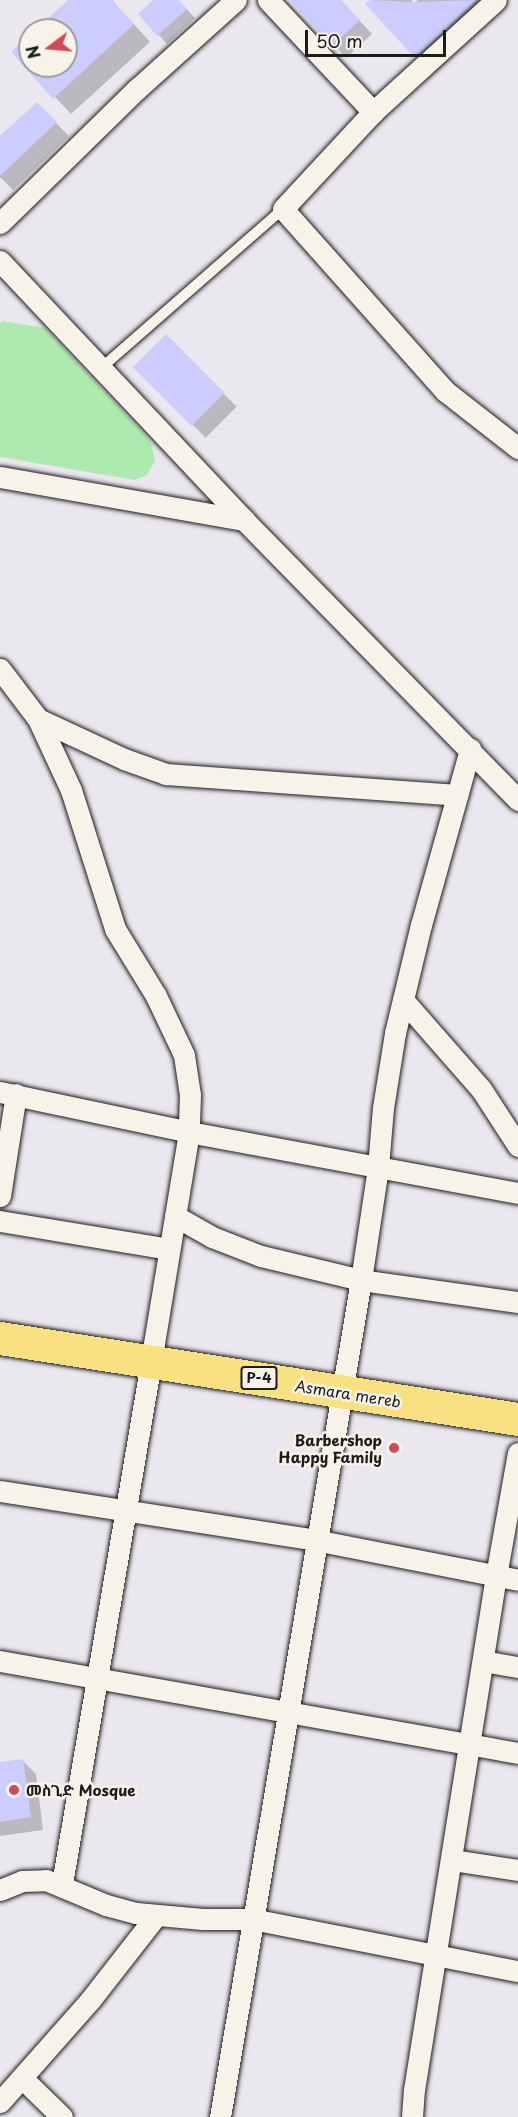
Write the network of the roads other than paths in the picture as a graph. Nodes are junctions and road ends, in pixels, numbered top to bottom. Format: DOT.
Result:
graph roads {
  1 [pos="236,0"];
  2 [pos="268,0"];
  3 [pos="496,0"];
  4 [pos="373,112"];
  5 [pos="283,209"];
  6 [pos="0,223"];
  7 [pos="4,276"];
  8 [pos="100,369"];
  9 [pos="518,448"];
  10 [pos="0,477"];
  11 [pos="244,520"];
  12 [pos="0,669"];
  13 [pos="38,718"];
  14 [pos="470,749"];
  15 [pos="457,795"];
  16 [pos="518,800"];
  17 [pos="403,1000"];
  18 [pos="8,1093"];
  19 [pos="189,1132"];
  20 [pos="518,1146"];
  21 [pos="378,1167"];
  22 [pos="518,1193"];
  23 [pos="0,1196"];
  24 [pos="175,1216"];
  25 [pos="0,1221"];
  26 [pos="169,1249"];
  27 [pos="361,1280"];
  28 [pos="518,1302"];
  29 [pos="0,1338"];
  30 [pos="151,1362"];
  31 [pos="341,1391"];
  32 [pos="518,1419"];
  33 [pos="518,1453"];
  34 [pos="0,1491"];
  35 [pos="126,1510"];
  36 [pos="315,1540"];
  37 [pos="496,1576"];
  38 [pos="518,1580"];
  39 [pos="0,1661"];
  40 [pos="483,1661"];
  41 [pos="518,1667"];
  42 [pos="99,1677"];
  43 [pos="286,1713"];
  44 [pos="471,1746"];
  45 [pos="518,1753"];
  46 [pos="452,1860"];
  47 [pos="518,1870"];
  48 [pos="62,1884"];
  49 [pos="0,1890"];
  50 [pos="155,1917"];
  51 [pos="252,1919"];
  52 [pos="436,1954"];
  53 [pos="518,1971"];
  54 [pos="22,2078"];
  55 [pos="0,2102"];
  56 [pos="62,2117"];
  57 [pos="220,2117"];
  58 [pos="412,2117"];
  1 -- 6 [label="street"];
  2 -- 4 [label="street"];
  3 -- 4 [label="street"];
  4 -- 5 [label="street"];
  5 -- 8 [label="lane"];
  5 -- 9 [label="street"];
  7 -- 8 [label="street"];
  8 -- 11 [label="street"];
  10 -- 11 [label="street"];
  11 -- 14 [label="street"];
  12 -- 13 [label="street"];
  13 -- 15 [label="street"];
  13 -- 19 [label="street"];
  14 -- 15 [label="street"];
  14 -- 16 [label="street"];
  15 -- 17 [label="street"];
  17 -- 20 [label="street"];
  17 -- 21 [label="street"];
  18 -- 19 [label="street"];
  18 -- 23 [label="street"];
  19 -- 21 [label="street"];
  19 -- 24 [label="street"];
  21 -- 22 [label="street"];
  21 -- 27 [label="street"];
  24 -- 26 [label="street"];
  24 -- 27 [label="street"];
  25 -- 26 [label="street"];
  26 -- 30 [label="street"];
  27 -- 28 [label="street"];
  27 -- 31 [label="street"];
  29 -- 30 [label="highway, Asmara mereb / P-4"];
  30 -- 31 [label="highway, Asmara mereb / P-4"];
  30 -- 35 [label="street"];
  31 -- 32 [label="highway, Asmara mereb / P-4"];
  31 -- 36 [label="street"];
  33 -- 37 [label="street"];
  34 -- 35 [label="street"];
  35 -- 36 [label="street"];
  35 -- 42 [label="street"];
  36 -- 37 [label="street"];
  36 -- 43 [label="street"];
  37 -- 38 [label="street"];
  37 -- 40 [label="street"];
  39 -- 42 [label="street"];
  40 -- 41 [label="street"];
  40 -- 44 [label="street"];
  42 -- 43 [label="street"];
  42 -- 48 [label="street"];
  43 -- 44 [label="street"];
  43 -- 51 [label="street"];
  44 -- 45 [label="street"];
  44 -- 46 [label="street"];
  46 -- 47 [label="street"];
  46 -- 52 [label="street"];
  48 -- 49 [label="street"];
  48 -- 50 [label="street"];
  50 -- 51 [label="street"];
  50 -- 54 [label="street"];
  51 -- 52 [label="street"];
  51 -- 57 [label="street"];
  52 -- 53 [label="street"];
  52 -- 58 [label="street"];
  54 -- 55 [label="street"];
  54 -- 56 [label="street"];
}
